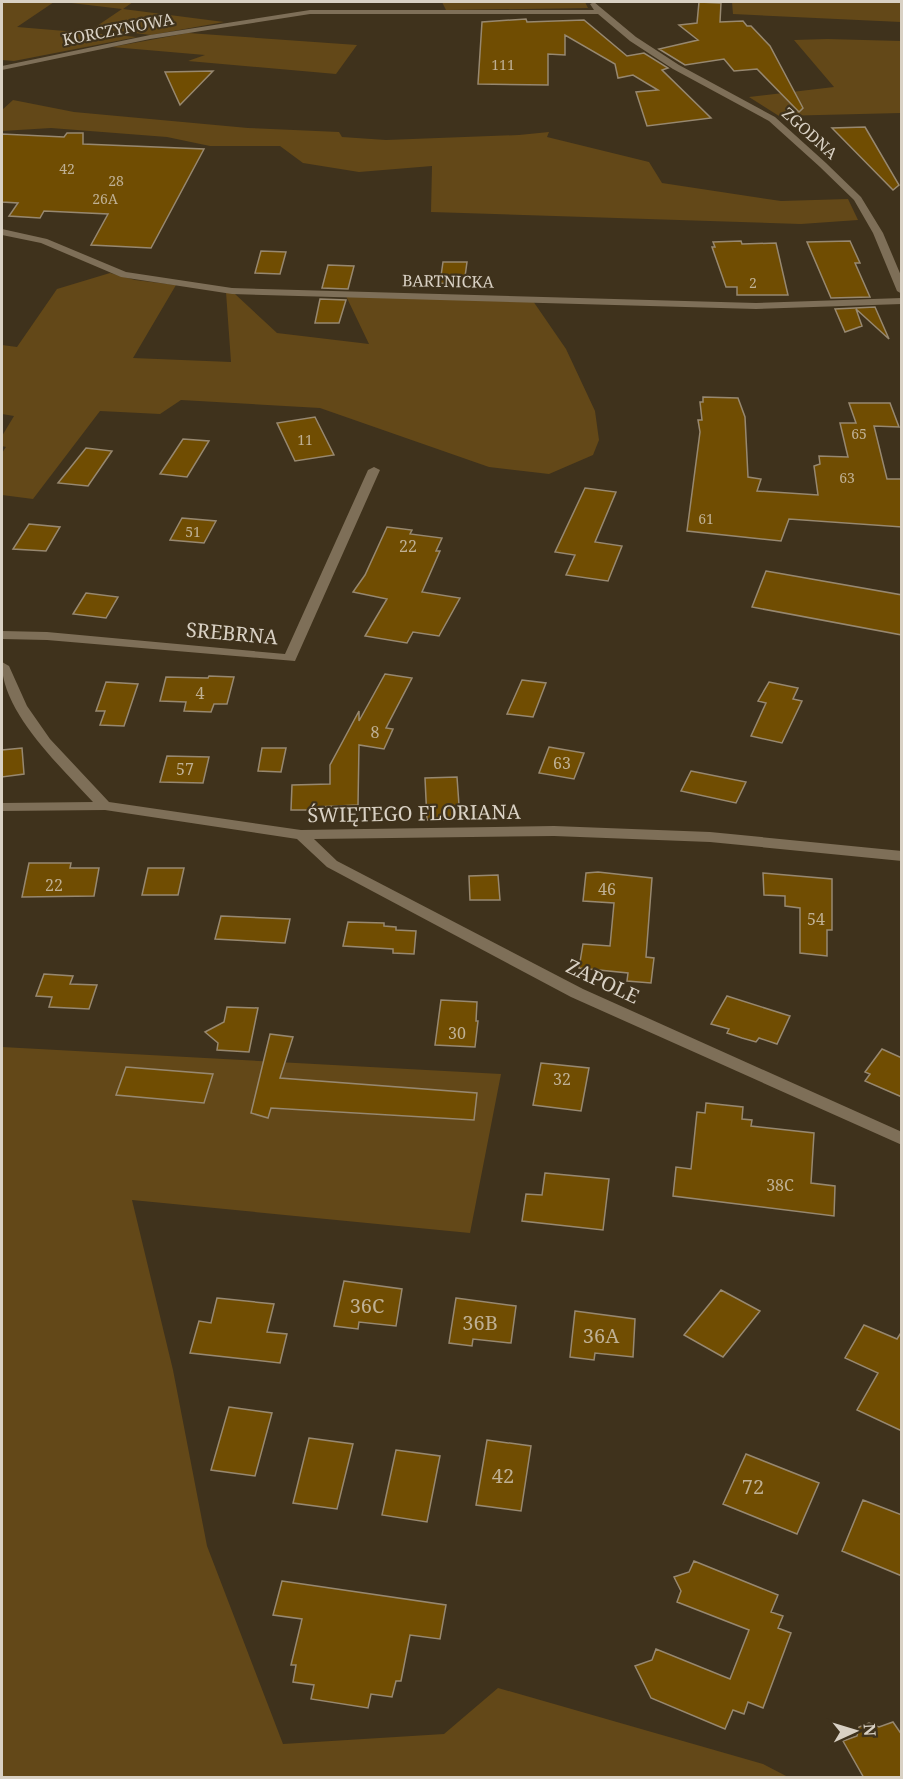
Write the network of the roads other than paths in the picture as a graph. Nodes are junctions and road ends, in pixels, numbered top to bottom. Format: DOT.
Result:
graph roads {
  1 [pos="592,2"];
  2 [pos="600,12"];
  3 [pos="2,68"];
  4 [pos="2,232"];
  5 [pos="902,291"];
  6 [pos="902,301"];
  7 [pos="374,470"];
  8 [pos="2,635"];
  9 [pos="2,666"];
  10 [pos="105,806"];
  11 [pos="2,807"];
  12 [pos="301,835"];
  13 [pos="902,856"];
  14 [pos="902,1139"];
  1 -- 2 [label="street, ZGODNA"];
  2 -- 3 [label="street, KORCZYNOWA"];
  2 -- 5 [label="street, ZGODNA"];
  4 -- 6 [label="street, BARTNICKA"];
  7 -- 8 [label="street, SREBRNA"];
  9 -- 10 [label="street"];
  10 -- 11 [label="street, ŚWIĘTEGO FLORIANA"];
  10 -- 12 [label="street, ŚWIĘTEGO FLORIANA"];
  12 -- 13 [label="street, ŚWIĘTEGO FLORIANA"];
  12 -- 14 [label="street, ZAPOLE"];
}
